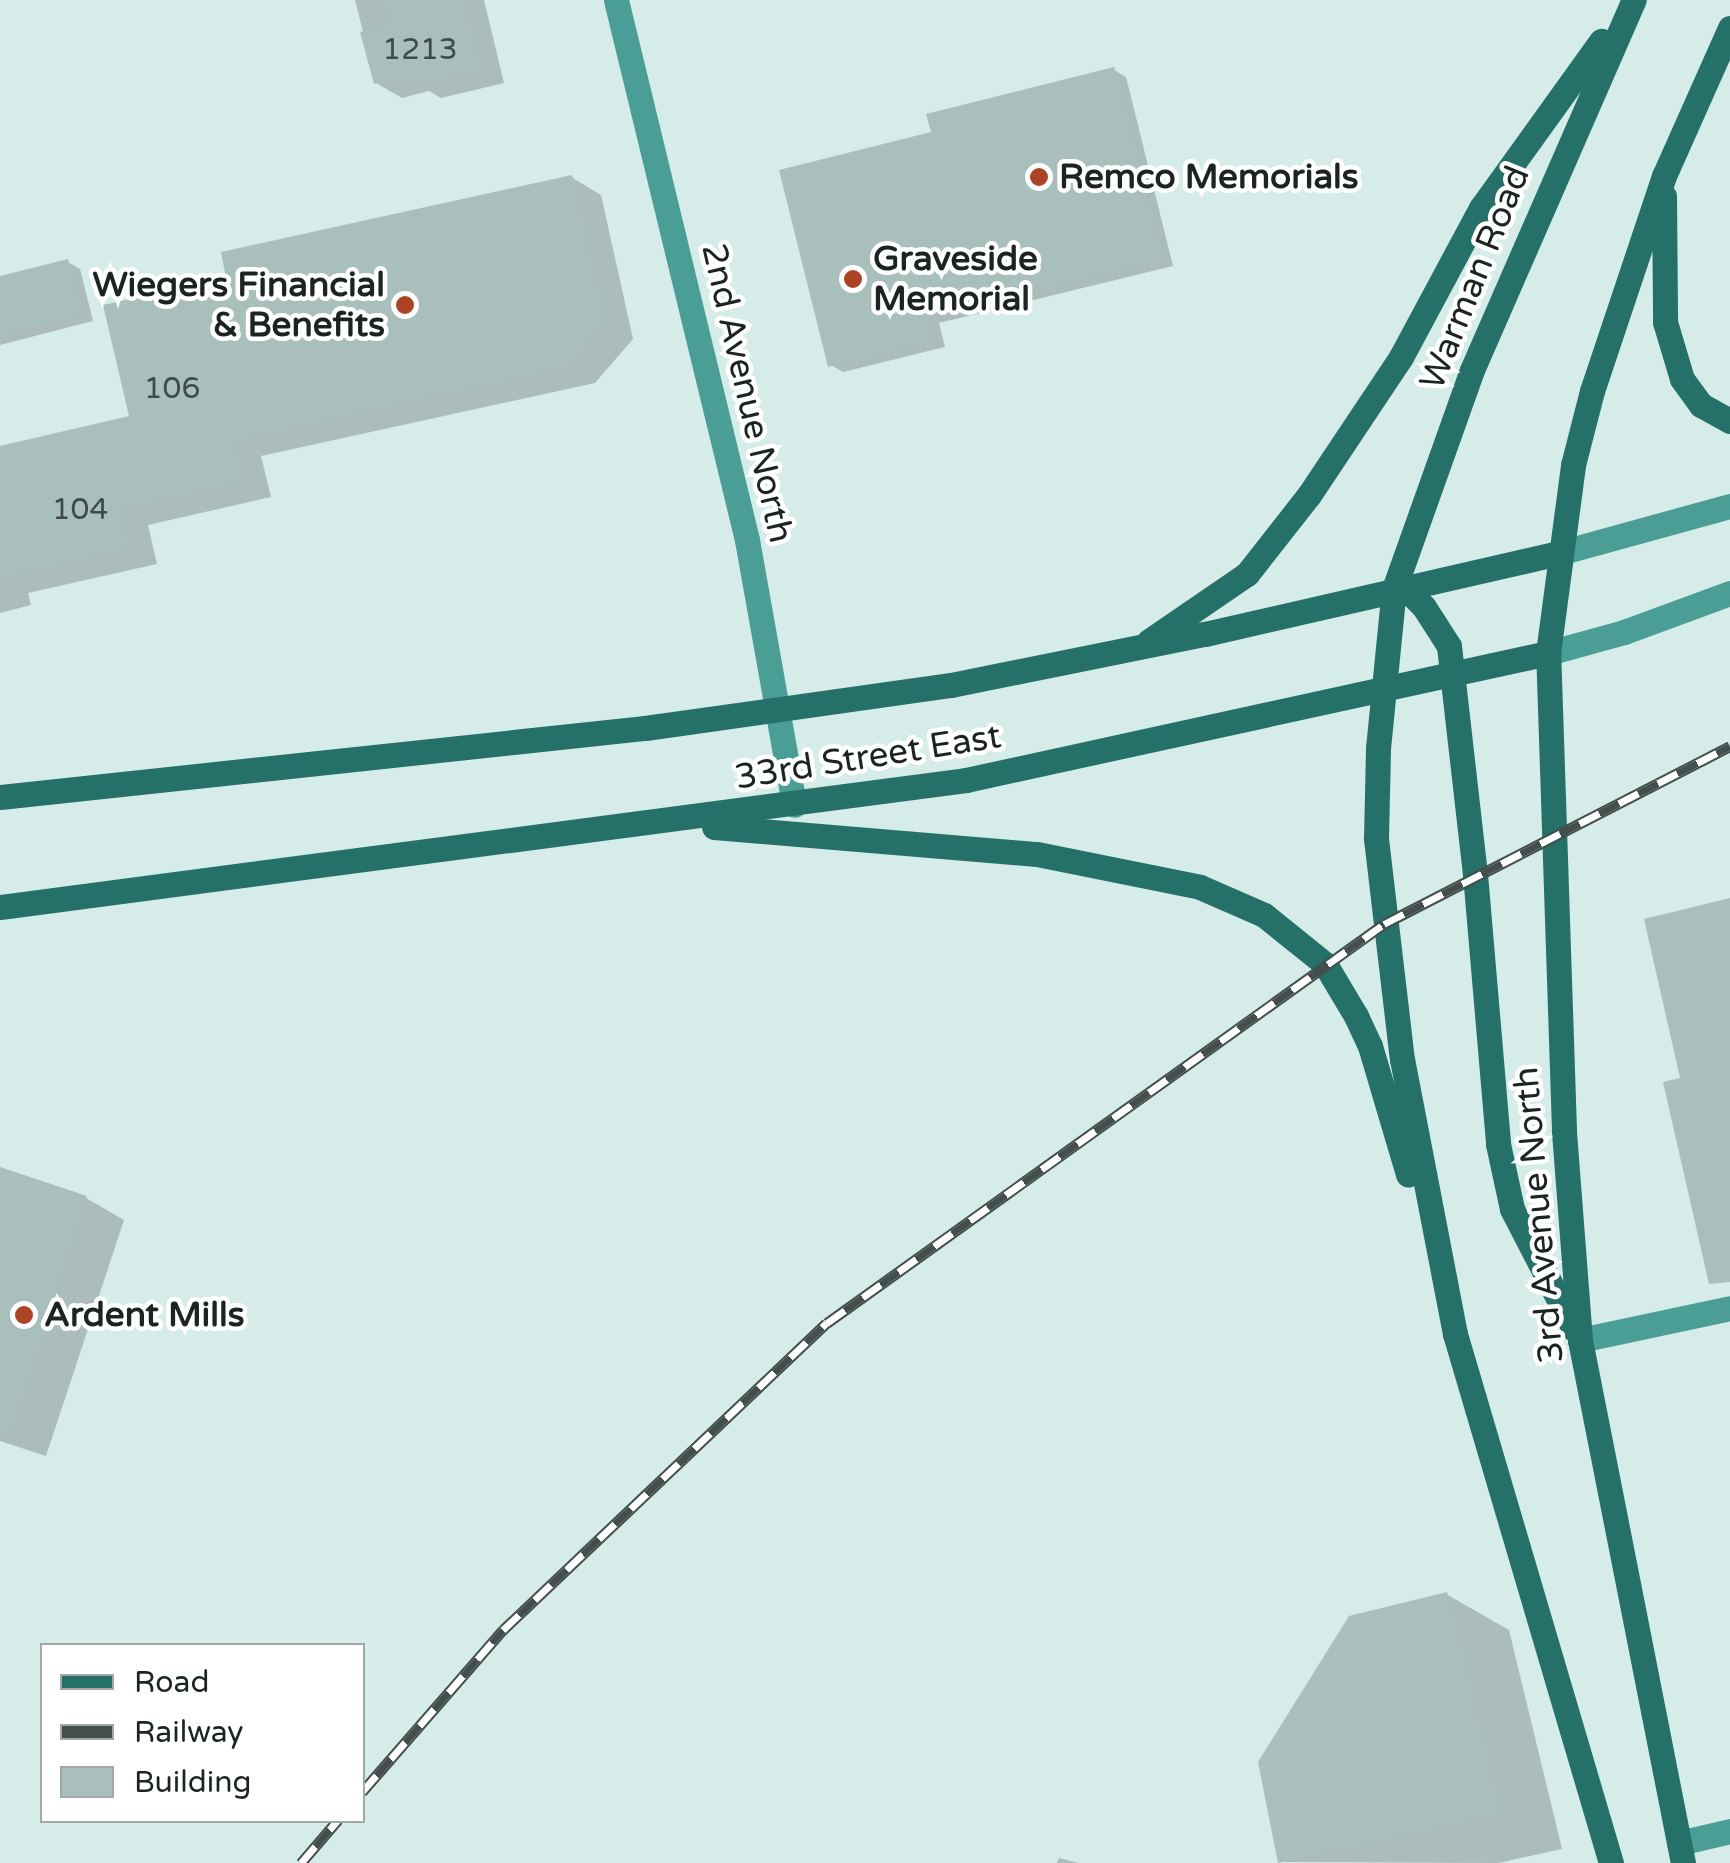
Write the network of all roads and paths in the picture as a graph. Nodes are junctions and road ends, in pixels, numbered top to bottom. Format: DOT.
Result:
graph roads {
  1 [pos="616,0"];
  2 [pos="1632,0"];
  3 [pos="1730,28"];
  4 [pos="1664,176"];
  5 [pos="1730,422"];
  6 [pos="1730,506"];
  7 [pos="1559,553"];
  8 [pos="1394,589"];
  9 [pos="1730,593"];
  10 [pos="1142,646"];
  11 [pos="1548,652"];
  12 [pos="1454,676"];
  13 [pos="1384,690"];
  14 [pos="780,711"];
  15 [pos="0,797"];
  16 [pos="794,805"];
  17 [pos="659,824"];
  18 [pos="0,907"];
  19 [pos="1730,1308"];
  20 [pos="1456,1334"];
  21 [pos="1580,1340"];
  22 [pos="1730,1831"];
  23 [pos="1681,1853"];
  24 [pos="1611,1863"];
  1 -- 14 [label="street, 2nd Avenue North"];
  2 -- 8 [label="main road, Warman Road"];
  2 -- 10 [label="main road"];
  3 -- 4 [label="main road"];
  4 -- 5 [label="main road"];
  4 -- 7 [label="main road"];
  6 -- 7 [label="street, 33rd Street East"];
  7 -- 8 [label="main road, 33rd Street East"];
  7 -- 11 [label="main road, 3rd Avenue North"];
  8 -- 10 [label="main road, 33rd Street East"];
  8 -- 12 [label="main road"];
  8 -- 13 [label="main road"];
  9 -- 11 [label="street, 33rd Street East"];
  10 -- 14 [label="main road, 33rd Street East"];
  11 -- 12 [label="main road, 33rd Street East"];
  11 -- 21 [label="main road, 3rd Avenue North"];
  12 -- 13 [label="main road, 33rd Street East"];
  12 -- 21 [label="main road"];
  13 -- 16 [label="main road, 33rd Street East"];
  13 -- 20 [label="main road"];
  14 -- 15 [label="main road, 33rd Street East"];
  14 -- 16 [label="street, 2nd Avenue North"];
  16 -- 17 [label="main road, 33rd Street East"];
  17 -- 18 [label="main road, 33rd Street East"];
  17 -- 20 [label="main road"];
  19 -- 21 [label="street"];
  20 -- 24 [label="main road"];
  21 -- 23 [label="main road, 3rd Avenue North"];
  22 -- 23 [label="street"];
}
